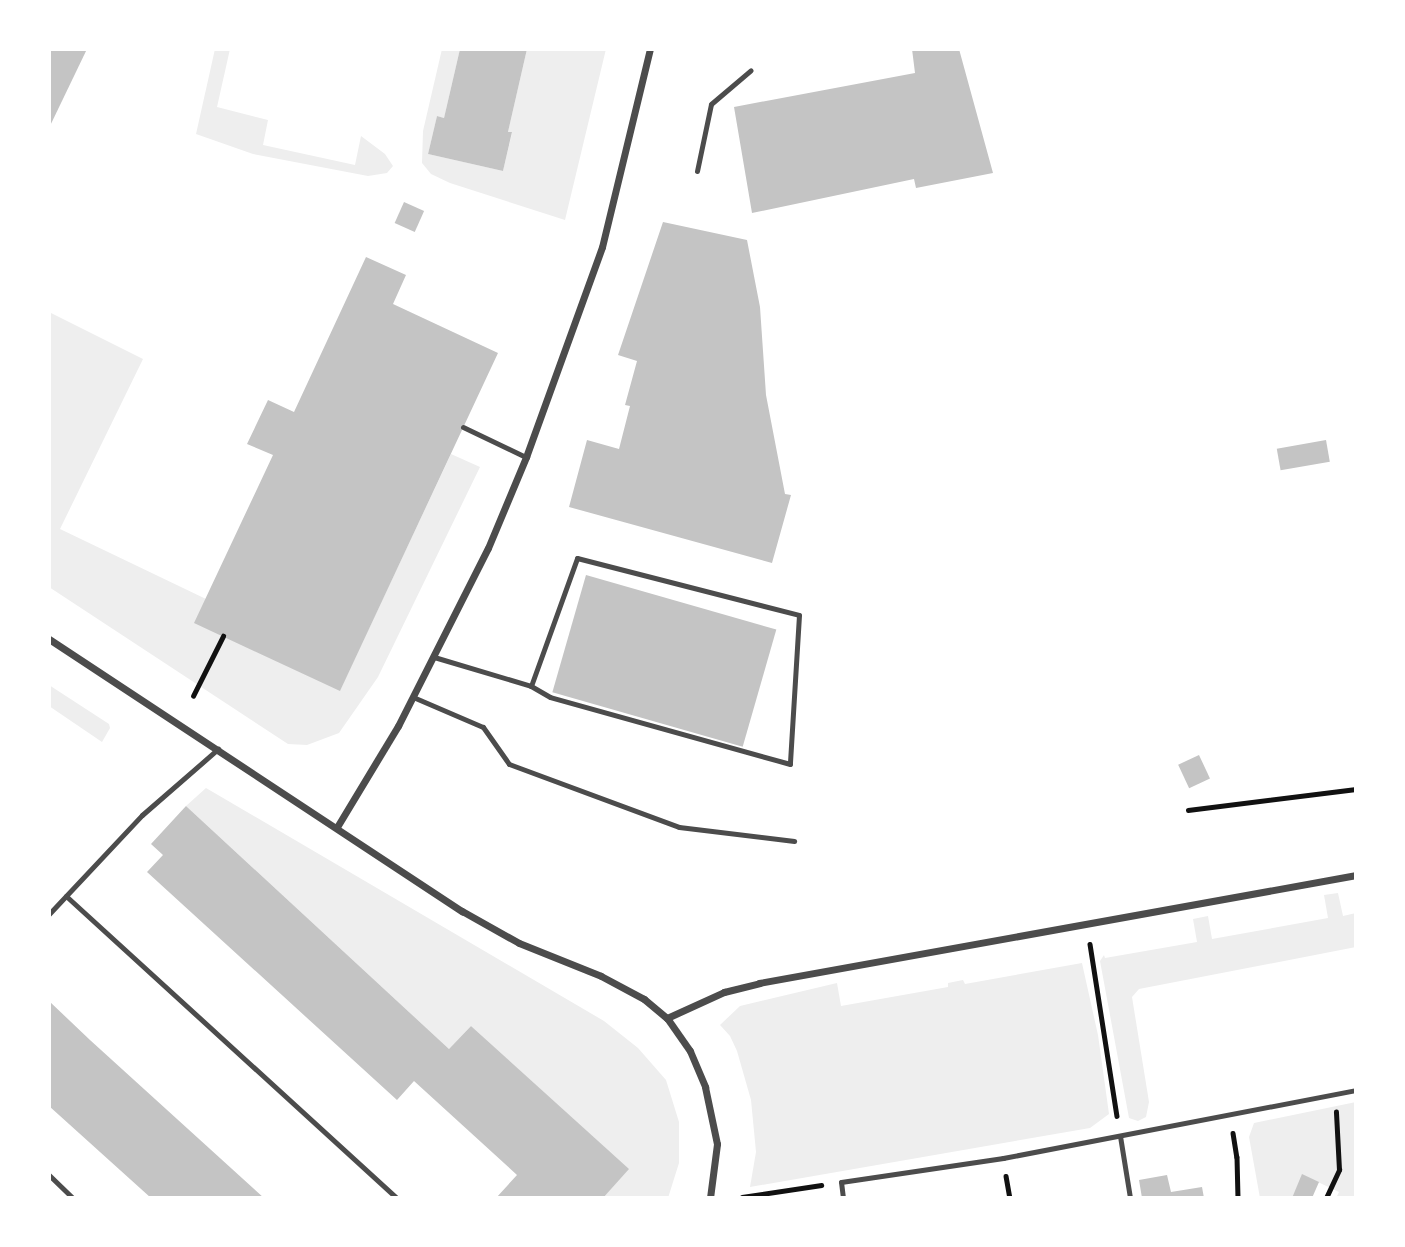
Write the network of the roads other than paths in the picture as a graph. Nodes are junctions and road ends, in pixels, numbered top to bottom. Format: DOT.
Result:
graph roads {
  1 [pos="650,49"];
  2 [pos="751,70"];
  3 [pos="697,171"];
  4 [pos="463,427"];
  5 [pos="526,457"];
  6 [pos="49,639"];
  7 [pos="433,657"];
  8 [pos="531,685"];
  9 [pos="413,697"];
  10 [pos="218,749"];
  11 [pos="337,827"];
  12 [pos="794,841"];
  13 [pos="1356,875"];
  14 [pos="66,896"];
  15 [pos="49,914"];
  16 [pos="667,1018"];
  17 [pos="1356,1090"];
  18 [pos="1120,1136"];
  19 [pos="49,1175"];
  20 [pos="73,1198"];
  21 [pos="397,1198"];
  22 [pos="710,1198"];
  23 [pos="843,1198"];
  24 [pos="1130,1198"];
  1 -- 5 [label="street"];
  2 -- 3 [label="lane"];
  4 -- 5 [label="lane"];
  5 -- 7 [label="street"];
  6 -- 10 [label="street"];
  7 -- 8 [label="lane"];
  7 -- 9 [label="street"];
  8 -- 8 [label="lane"];
  9 -- 11 [label="street"];
  9 -- 12 [label="lane"];
  10 -- 11 [label="street"];
  10 -- 14 [label="lane"];
  11 -- 16 [label="street"];
  13 -- 16 [label="street"];
  14 -- 15 [label="lane"];
  14 -- 21 [label="lane"];
  16 -- 22 [label="street"];
  17 -- 18 [label="lane"];
  18 -- 23 [label="lane"];
  18 -- 24 [label="lane"];
  19 -- 20 [label="lane"];
}
